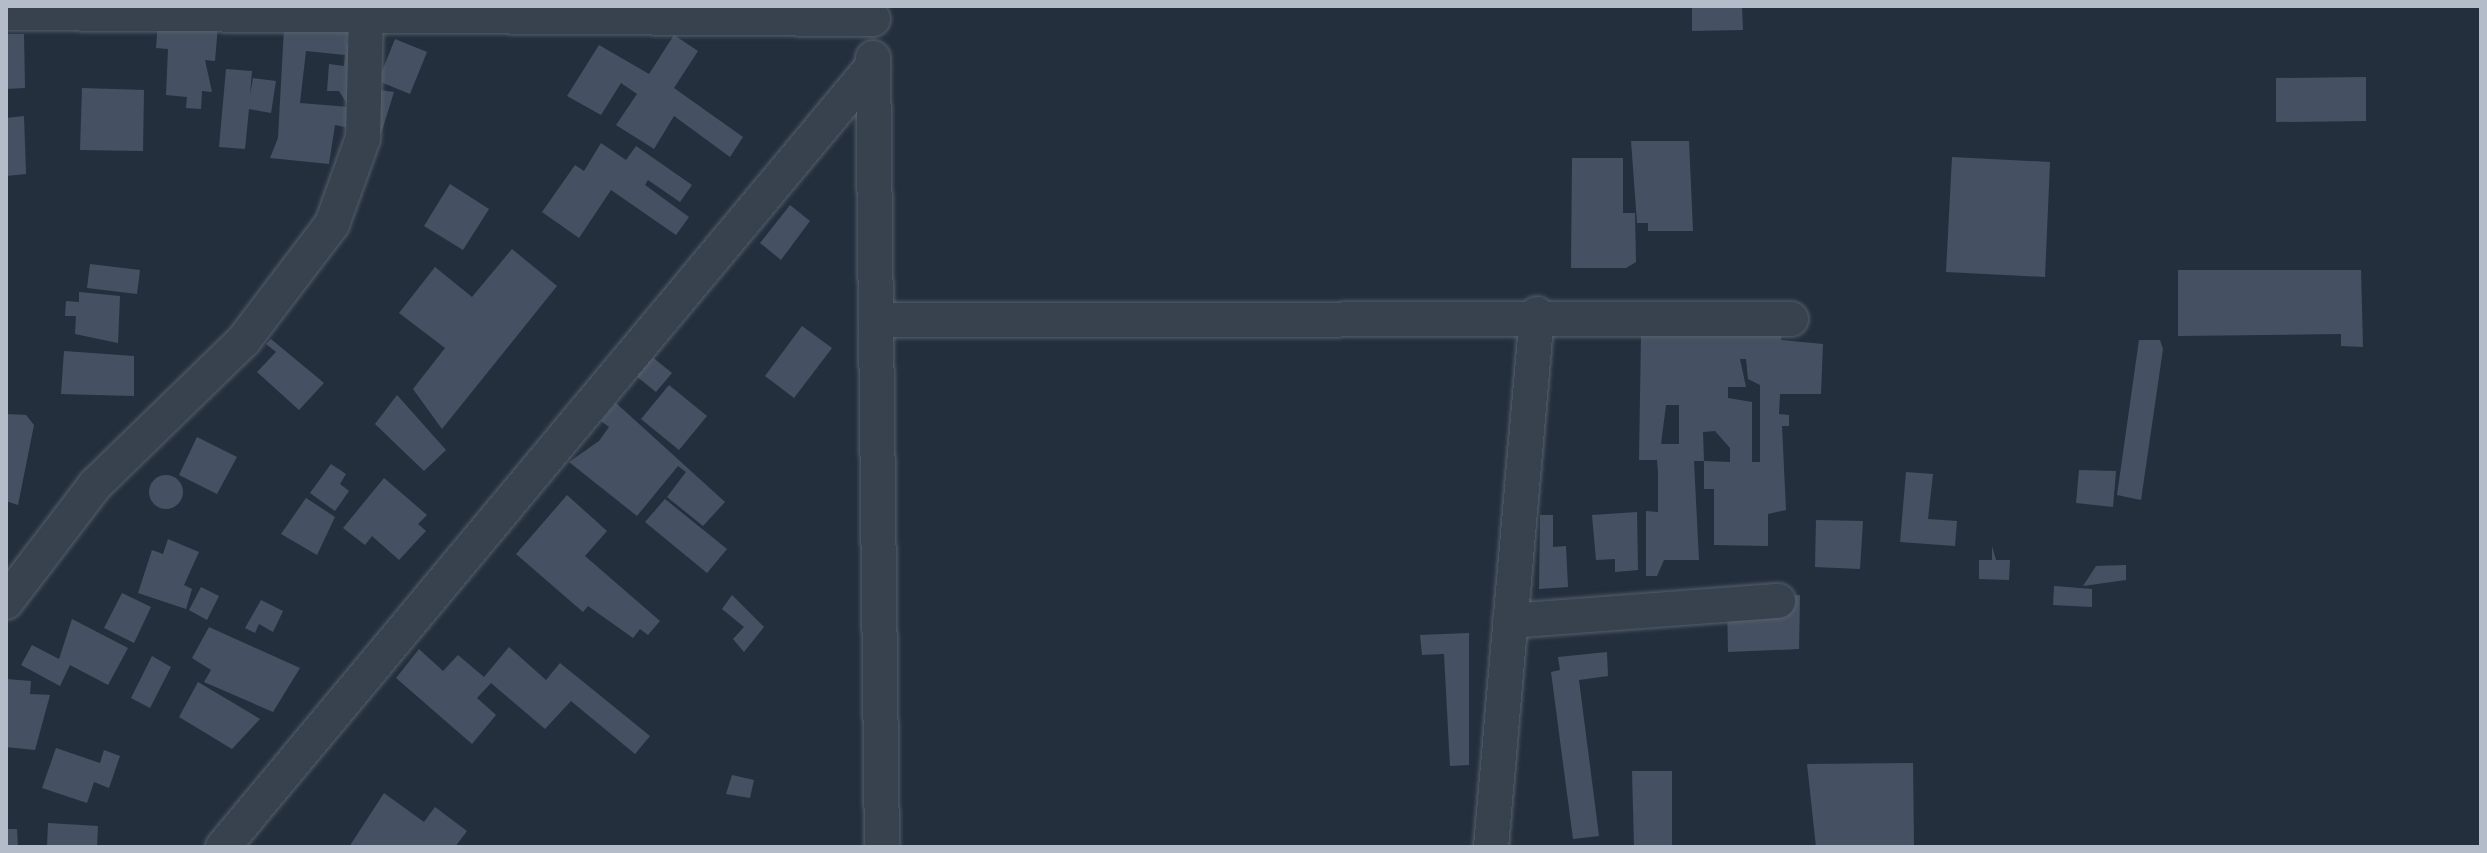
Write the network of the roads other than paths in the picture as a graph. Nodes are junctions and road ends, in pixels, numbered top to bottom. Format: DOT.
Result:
graph roads {
  1 [pos="873,12"];
  2 [pos="6,13"];
  3 [pos="366,15"];
  4 [pos="873,66"];
  5 [pos="1537,314"];
  6 [pos="1791,319"];
  7 [pos="876,320"];
  8 [pos="1778,601"];
  9 [pos="6,602"];
  10 [pos="1510,621"];
  11 [pos="223,847"];
  12 [pos="882,847"];
  13 [pos="1491,847"];
  1 -- 3 [label="street"];
  1 -- 4 [label="street"];
  2 -- 3 [label="street"];
  3 -- 9 [label="street"];
  4 -- 7 [label="street"];
  4 -- 11 [label="street"];
  5 -- 6 [label="street"];
  5 -- 7 [label="street"];
  5 -- 10 [label="street"];
  7 -- 12 [label="street"];
  8 -- 10 [label="street"];
  10 -- 13 [label="street"];
}
